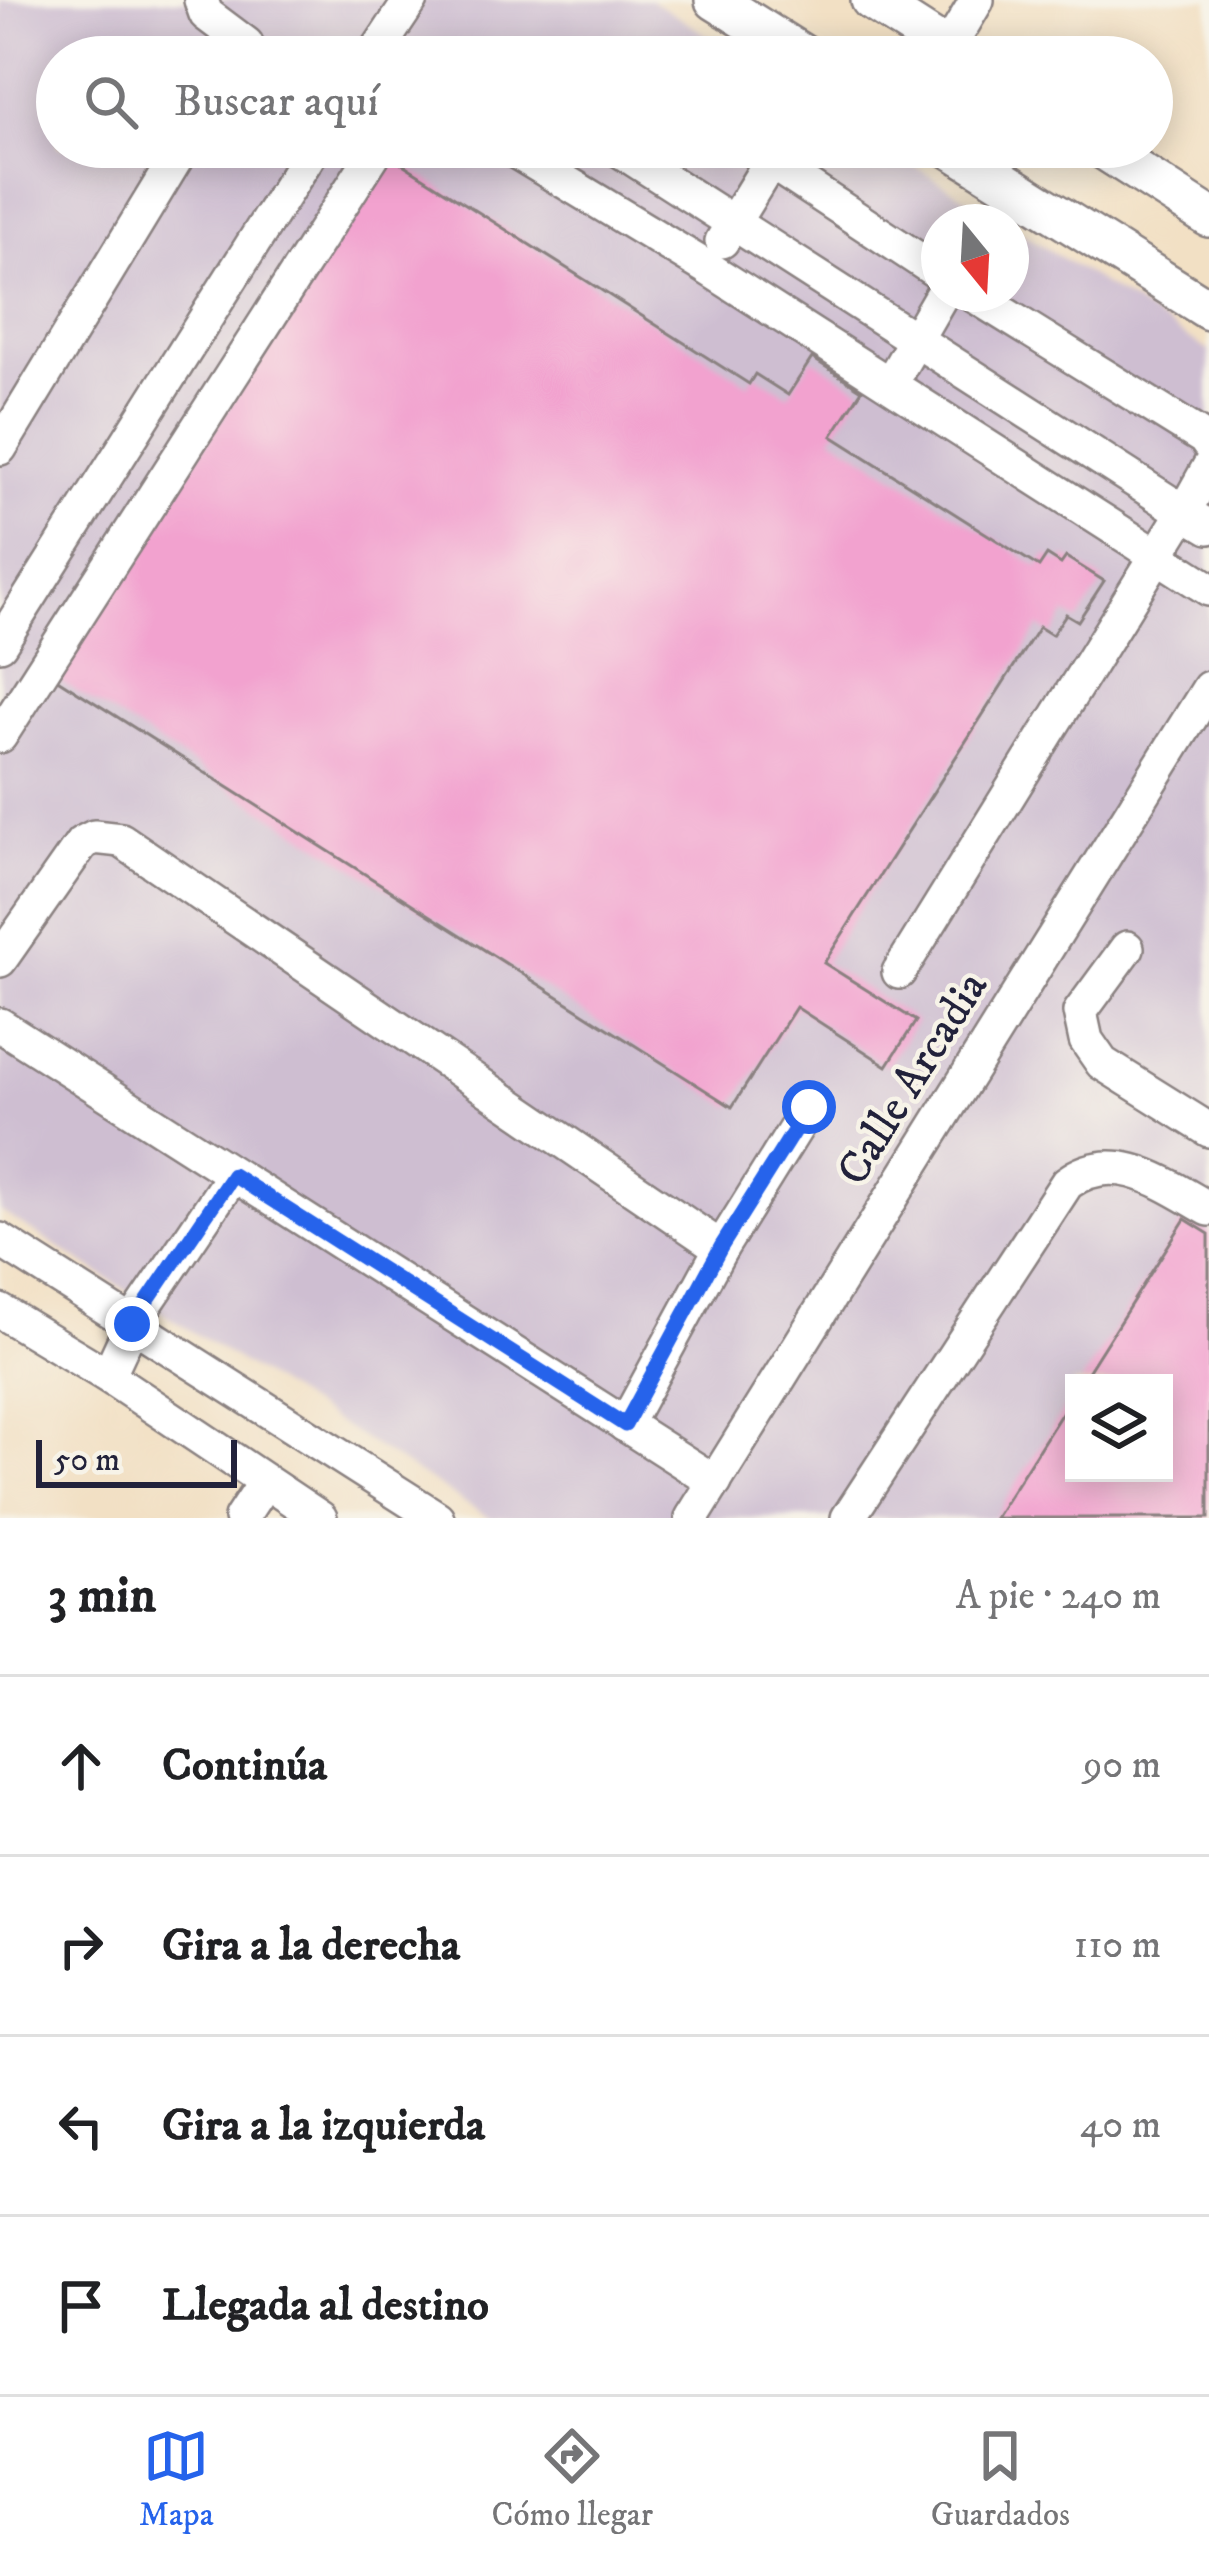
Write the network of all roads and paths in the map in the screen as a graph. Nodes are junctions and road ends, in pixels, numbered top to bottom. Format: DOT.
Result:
graph roads {
  1 [pos="201,0"];
  2 [pos="411,0"];
  3 [pos="715,0"];
  4 [pos="871,0"];
  5 [pos="977,0"];
  6 [pos="235,36"];
  7 [pos="387,36"];
  8 [pos="772,36"];
  9 [pos="927,36"];
  10 [pos="961,36"];
  11 [pos="170,168"];
  12 [pos="301,168"];
  13 [pos="365,168"];
  14 [pos="543,168"];
  15 [pos="646,168"];
  16 [pos="754,168"];
  17 [pos="781,168"];
  18 [pos="982,168"];
  19 [pos="1133,168"];
  20 [pos="1209,217"];
  21 [pos="732,224"];
  22 [pos="921,261"];
  23 [pos="706,267"];
  24 [pos="1209,310"];
  25 [pos="932,312"];
  26 [pos="1001,312"];
  27 [pos="916,340"];
  28 [pos="890,384"];
  29 [pos="1209,445"];
  30 [pos="0,448"];
  31 [pos="1209,467"];
  32 [pos="1196,520"];
  33 [pos="1154,557"];
  34 [pos="1209,589"];
  35 [pos="0,644"];
  36 [pos="1209,688"];
  37 [pos="0,736"];
  38 [pos="1127,948"];
  39 [pos="0,960"];
  40 [pos="899,972"];
  41 [pos="0,1025"];
  42 [pos="809,1107"];
  43 [pos="1209,1130"];
  44 [pos="233,1175"];
  45 [pos="1209,1209"];
  46 [pos="0,1240"];
  47 [pos="721,1247"];
  48 [pos="0,1311"];
  49 [pos="132,1324"];
  50 [pos="107,1376"];
  51 [pos="625,1425"];
  52 [pos="715,1482"];
  53 [pos="264,1483"];
  54 [pos="241,1518"];
  55 [pos="320,1518"];
  56 [pos="437,1518"];
  57 [pos="692,1518"];
  58 [pos="848,1518"];
  1 -- 6 [label="street"];
  2 -- 7 [label="street"];
  3 -- 8 [label="main road"];
  4 -- 9 [label="main road"];
  5 -- 10 [label="street"];
  11 -- 30 [label="street"];
  12 -- 35 [label="street"];
  13 -- 37 [label="street"];
  14 -- 23 [label="street"];
  15 -- 21 [label="street"];
  16 -- 21 [label="street"];
  17 -- 22 [label="street"];
  18 -- 24 [label="main road"];
  19 -- 20 [label="main road"];
  21 -- 23 [label="street"];
  21 -- 27 [label="street"];
  23 -- 28 [label="street"];
  25 -- 27 [label="street"];
  26 -- 29 [label="street"];
  27 -- 28 [label="street"];
  27 -- 32 [label="street"];
  28 -- 33 [label="street"];
  31 -- 32 [label="street"];
  32 -- 33 [label="street"];
  33 -- 34 [label="street"];
  33 -- 40 [label="street"];
  36 -- 52 [label="street, Calle Arcadia"];
  38 -- 43 [label="street"];
  39 -- 47 [label="street"];
  41 -- 44 [label="street"];
  42 -- 47 [label="street"];
  44 -- 49 [label="street"];
  44 -- 51 [label="street"];
  45 -- 58 [label="street"];
  46 -- 49 [label="street"];
  47 -- 51 [label="street"];
  48 -- 50 [label="street"];
  49 -- 50 [label="street"];
  49 -- 56 [label="street"];
  50 -- 53 [label="street"];
  51 -- 52 [label="street"];
  52 -- 57 [label="street, Calle Arcadia"];
  53 -- 54 [label="street"];
  53 -- 55 [label="street"];
}
